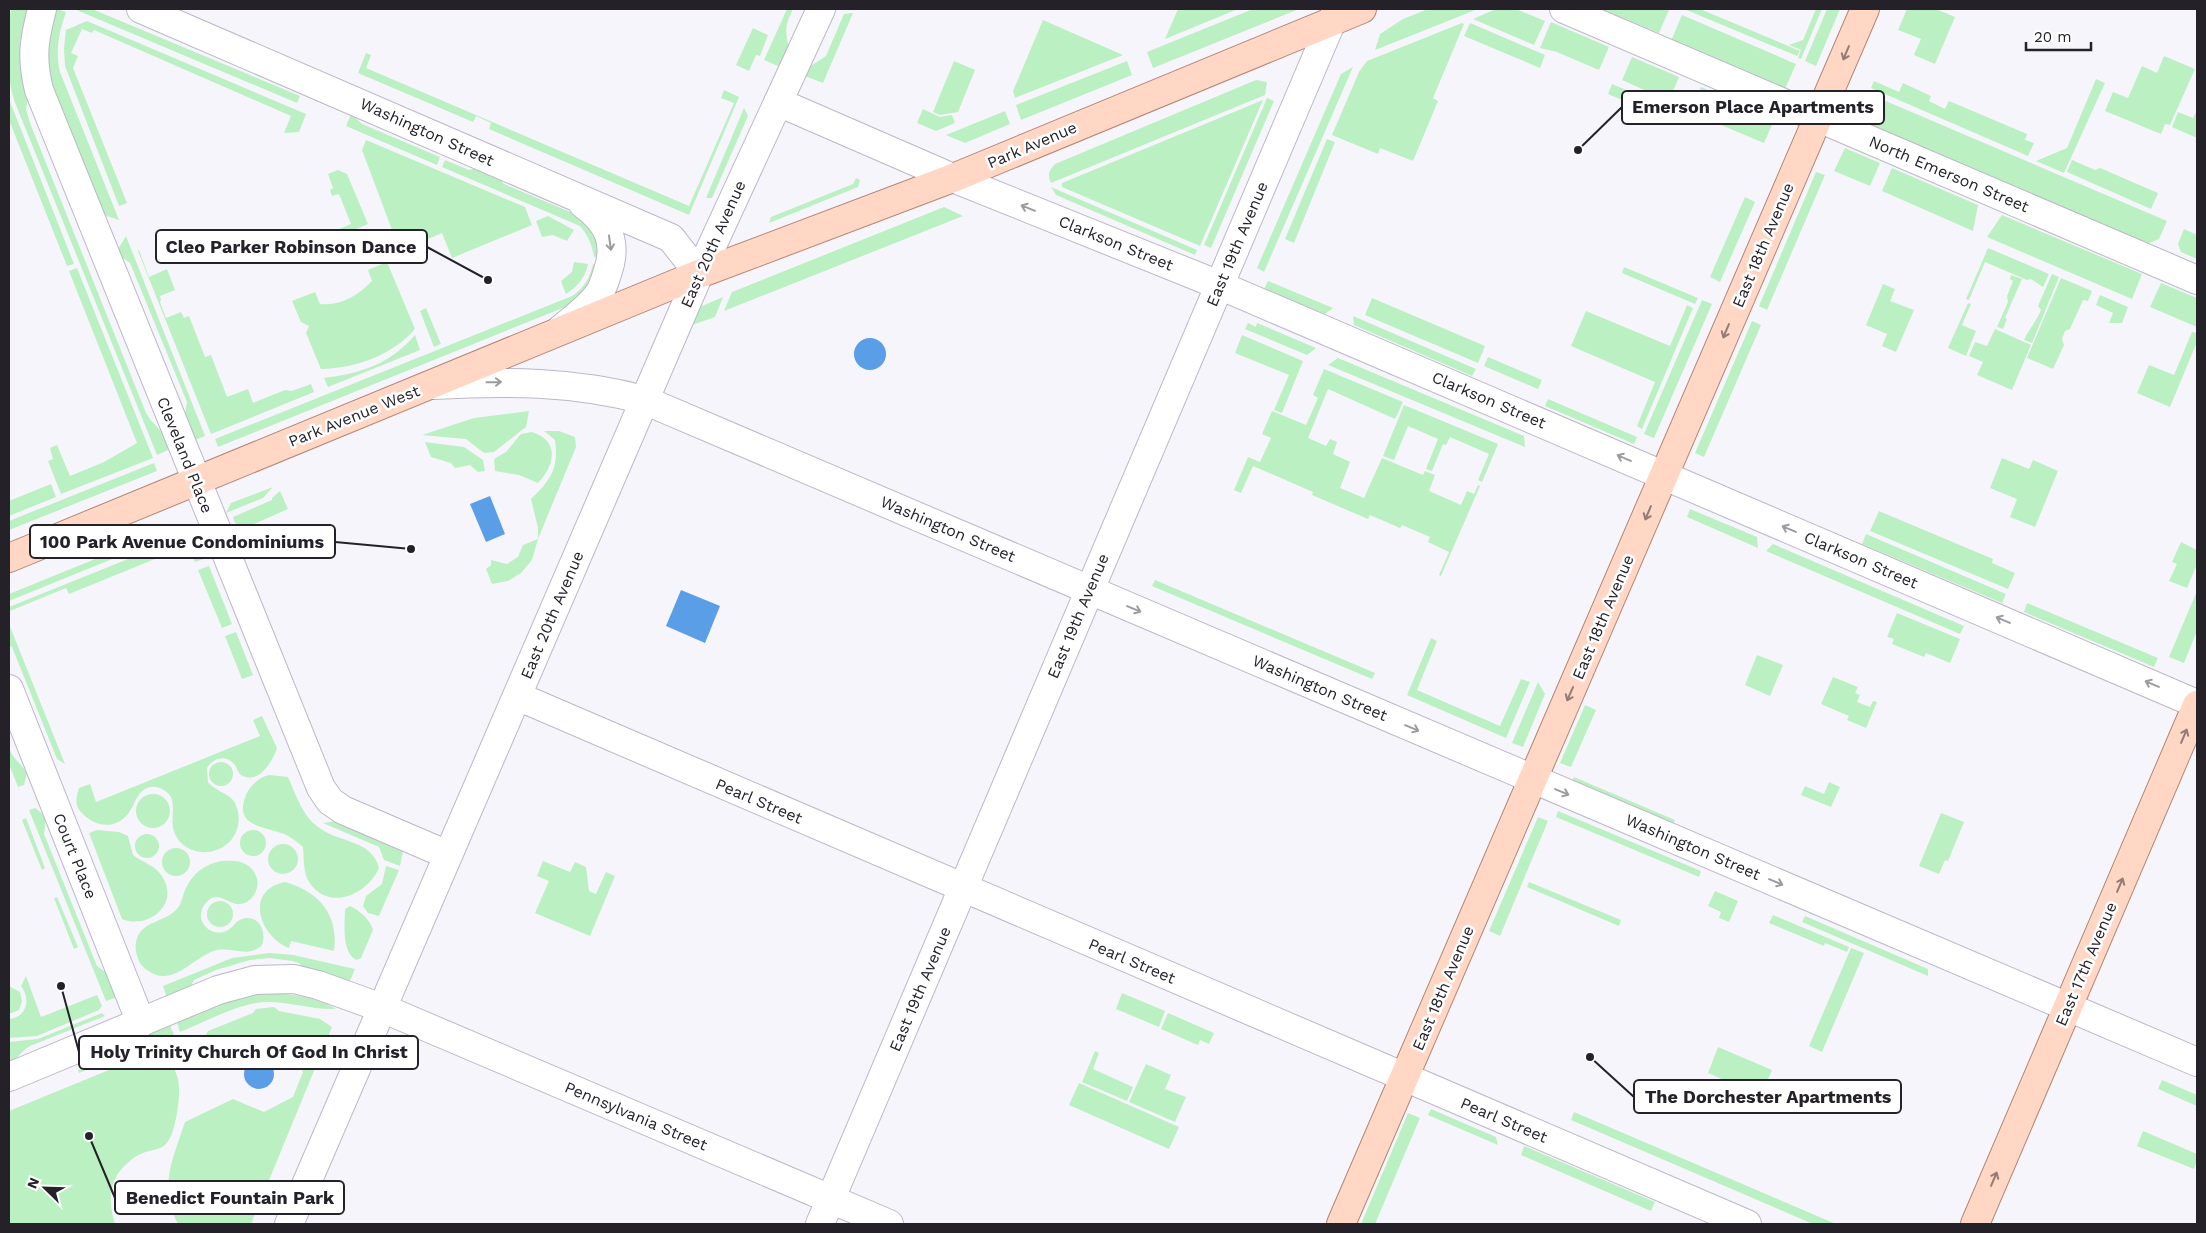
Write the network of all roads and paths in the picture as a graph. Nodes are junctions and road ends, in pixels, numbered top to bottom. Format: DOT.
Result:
graph roads {
  1 [pos="42,9"];
  2 [pos="141,9"];
  3 [pos="821,9"];
  4 [pos="1362,9"];
  5 [pos="1564,9"];
  6 [pos="1865,9"];
  7 [pos="1334,15"];
  8 [pos="778,102"];
  9 [pos="1818,118"];
  10 [pos="953,178"];
  11 [pos="570,194"];
  12 [pos="699,274"];
  13 [pos="2197,280"];
  14 [pos="1219,284"];
  15 [pos="555,333"];
  16 [pos="428,386"];
  17 [pos="644,400"];
  18 [pos="1664,475"];
  19 [pos="196,481"];
  20 [pos="9,558"];
  21 [pos="1090,589"];
  22 [pos="9,689"];
  23 [pos="516,696"];
  24 [pos="2197,704"];
  25 [pos="1533,779"];
  26 [pos="448,855"];
  27 [pos="962,889"];
  28 [pos="2068,1006"];
  29 [pos="382,1008"];
  30 [pos="141,1023"];
  31 [pos="2197,1062"];
  32 [pos="9,1077"];
  33 [pos="1404,1077"];
  34 [pos="831,1199"];
  35 [pos="289,1224"];
  36 [pos="820,1224"];
  37 [pos="890,1224"];
  38 [pos="1341,1224"];
  39 [pos="1747,1224"];
  40 [pos="1975,1224"];
  1 -- 19 [label="street, Cleveland Place"];
  2 -- 11 [label="street, Washington Street"];
  3 -- 8 [label="street, East 20th Avenue"];
  4 -- 7 [label="main road, Park Avenue"];
  5 -- 9 [label="street, North Emerson Street"];
  6 -- 9 [label="main road, East 18th Avenue, one-way"];
  7 -- 10 [label="main road, Park Avenue"];
  7 -- 14 [label="street, East 19th Avenue"];
  8 -- 10 [label="street, Clarkson Street"];
  8 -- 12 [label="street, East 20th Avenue"];
  9 -- 13 [label="street, North Emerson Street"];
  9 -- 18 [label="main road, East 18th Avenue, one-way"];
  10 -- 12 [label="main road, Park Avenue"];
  14 -- 10 [label="street, Clarkson Street, one-way"];
  11 -- 12 [label="street, Washington Street"];
  11 -- 15 [label="street, one-way"];
  12 -- 15 [label="main road, Park Avenue West"];
  12 -- 17 [label="street, East 20th Avenue"];
  18 -- 14 [label="street, Clarkson Street, one-way"];
  14 -- 21 [label="street, East 19th Avenue"];
  15 -- 16 [label="main road, Park Avenue West"];
  16 -- 17 [label="street, Washington Street, one-way"];
  16 -- 19 [label="main road, Park Avenue West"];
  17 -- 21 [label="street, Washington Street"];
  17 -- 23 [label="street, East 20th Avenue"];
  24 -- 18 [label="street, Clarkson Street, one-way"];
  18 -- 25 [label="main road, East 18th Avenue, one-way"];
  19 -- 20 [label="main road, Park Avenue West"];
  19 -- 26 [label="street, Cleveland Place"];
  21 -- 25 [label="street, Washington Street, one-way"];
  21 -- 27 [label="street, East 19th Avenue"];
  22 -- 30 [label="street, Court Place"];
  23 -- 26 [label="street, East 20th Avenue"];
  23 -- 27 [label="street, Pearl Street"];
  28 -- 24 [label="main road, East 17th Avenue, one-way"];
  25 -- 28 [label="street, Washington Street, one-way"];
  25 -- 33 [label="main road, East 18th Avenue"];
  26 -- 29 [label="street, East 20th Avenue"];
  27 -- 33 [label="street, Pearl Street"];
  27 -- 34 [label="street, East 19th Avenue"];
  28 -- 31 [label="street, Washington Street"];
  40 -- 28 [label="main road, East 17th Avenue, one-way"];
  29 -- 30 [label="street, Pennsylvania Street"];
  29 -- 34 [label="street, Pennsylvania Street"];
  29 -- 35 [label="street, East 20th Avenue"];
  30 -- 32 [label="street, Pennsylvania Street"];
  33 -- 38 [label="main road, East 18th Avenue"];
  33 -- 39 [label="street, Pearl Street"];
  34 -- 36 [label="street, East 19th Avenue"];
  34 -- 37 [label="street, Pennsylvania Street"];
}
